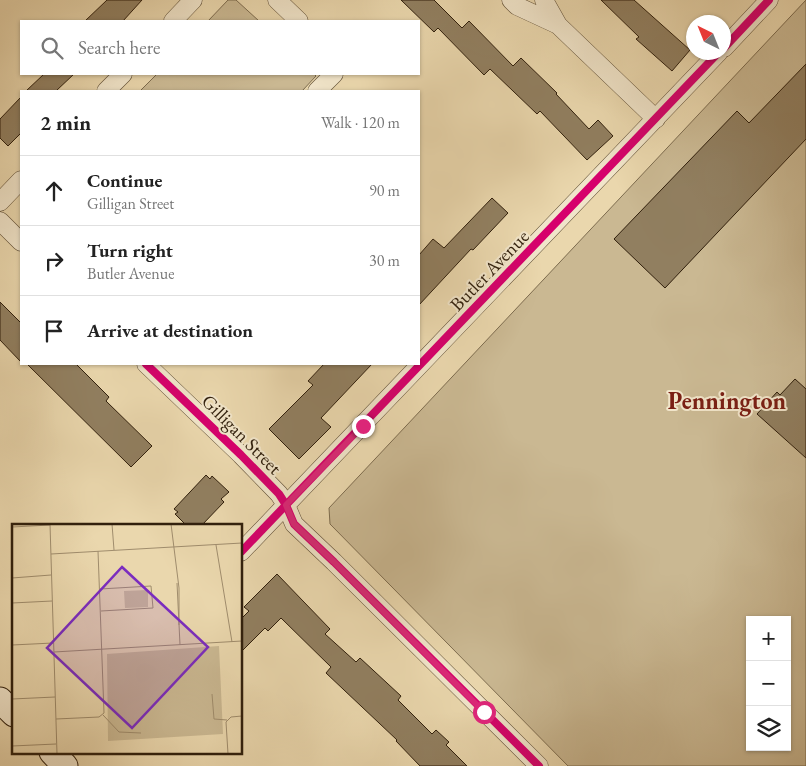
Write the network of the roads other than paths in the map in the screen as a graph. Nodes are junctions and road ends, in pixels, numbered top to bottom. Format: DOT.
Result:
graph roads {
  1 [pos="193,0"];
  2 [pos="276,0"];
  3 [pos="511,0"];
  4 [pos="544,0"];
  5 [pos="769,0"];
  6 [pos="174,20"];
  7 [pos="298,20"];
  8 [pos="558,25"];
  9 [pos="731,41"];
  10 [pos="711,60"];
  11 [pos="122,75"];
  12 [pos="333,75"];
  13 [pos="107,90"];
  14 [pos="318,90"];
  15 [pos="656,119"];
  16 [pos="20,181"];
  17 [pos="0,202"];
  18 [pos="0,221"];
  19 [pos="20,241"];
  20 [pos="147,365"];
  21 [pos="286,505"];
  22 [pos="242,551"];
  23 [pos="54,754"];
  24 [pos="66,766"];
  25 [pos="539,766"];
  1 -- 6 [label="street"];
  2 -- 7 [label="street"];
  3 -- 8 [label="street"];
  4 -- 8 [label="street"];
  5 -- 9 [label="street"];
  8 -- 15 [label="street"];
  10 -- 15 [label="street, Butler Avenue"];
  11 -- 13 [label="street"];
  12 -- 14 [label="street"];
  15 -- 21 [label="street, Butler Avenue"];
  16 -- 17 [label="street"];
  18 -- 19 [label="street"];
  20 -- 21 [label="street, Gilligan Street"];
  21 -- 22 [label="street, Butler Avenue"];
  21 -- 25 [label="street, Gilligan Street"];
  23 -- 24 [label="main road"];
}
